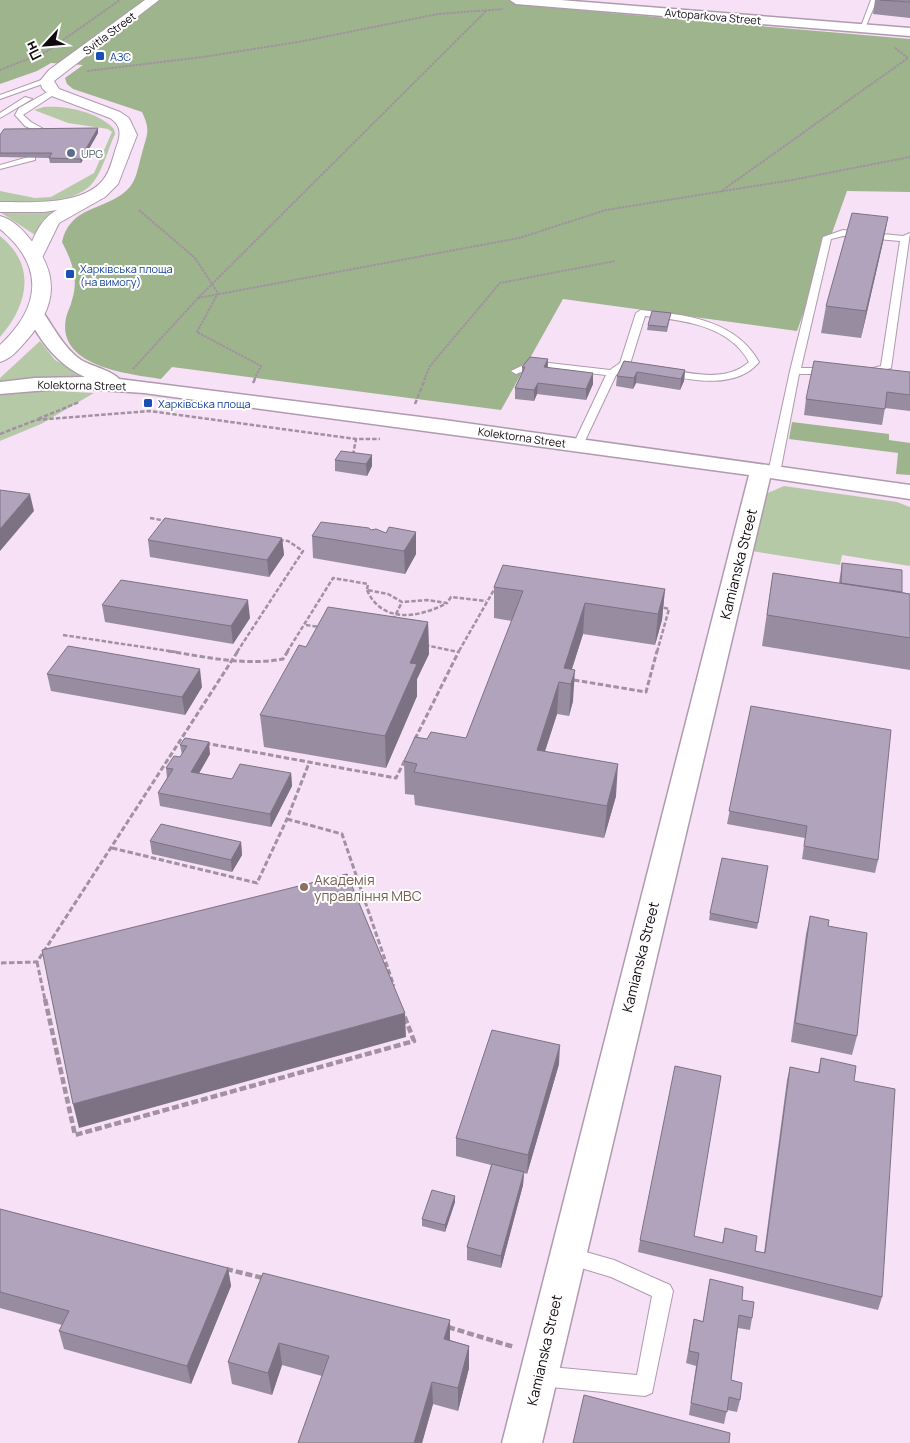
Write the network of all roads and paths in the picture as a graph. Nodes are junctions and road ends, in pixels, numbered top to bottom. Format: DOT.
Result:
graph roads {
  1 [pos="120,0"];
  2 [pos="153,0"];
  3 [pos="516,0"];
  4 [pos="874,0"];
  5 [pos="504,8"];
  6 [pos="487,10"];
  7 [pos="862,28"];
  8 [pos="910,32"];
  9 [pos="890,44"];
  10 [pos="0,70"];
  11 [pos="86,72"];
  12 [pos="50,87"];
  13 [pos="0,97"];
  14 [pos="0,116"];
  15 [pos="46,134"];
  16 [pos="910,157"];
  17 [pos="32,158"];
  18 [pos="0,167"];
  19 [pos="719,192"];
  20 [pos="87,199"];
  21 [pos="0,207"];
  22 [pos="139,210"];
  23 [pos="0,221"];
  24 [pos="907,238"];
  25 [pos="35,256"];
  26 [pos="615,261"];
  27 [pos="212,284"];
  28 [pos="218,293"];
  29 [pos="198,298"];
  30 [pos="36,315"];
  31 [pos="0,356"];
  32 [pos="652,369"];
  33 [pos="516,371"];
  34 [pos="795,371"];
  35 [pos="612,373"];
  36 [pos="133,378"];
  37 [pos="0,388"];
  38 [pos="87,399"];
  39 [pos="244,400"];
  40 [pos="413,408"];
  41 [pos="36,420"];
  42 [pos="0,434"];
  43 [pos="356,439"];
  44 [pos="384,440"];
  45 [pos="578,445"];
  46 [pos="352,461"];
  47 [pos="768,472"];
  48 [pos="910,492"];
  49 [pos="150,518"];
  50 [pos="170,522"];
  51 [pos="278,540"];
  52 [pos="506,582"];
  53 [pos="367,590"];
  54 [pos="486,601"];
  55 [pos="402,602"];
  56 [pos="448,603"];
  57 [pos="659,607"];
  58 [pos="396,614"];
  59 [pos="392,622"];
  60 [pos="306,625"];
  61 [pos="325,628"];
  62 [pos="63,635"];
  63 [pos="422,645"];
  64 [pos="460,651"];
  65 [pos="232,661"];
  66 [pos="574,680"];
  67 [pos="202,742"];
  68 [pos="413,744"];
  69 [pos="408,753"];
  70 [pos="309,763"];
  71 [pos="287,819"];
  72 [pos="112,848"];
  73 [pos="37,962"];
  74 [pos="1,963"];
  75 [pos="396,991"];
  76 [pos="402,1009"];
  77 [pos="567,1256"];
  78 [pos="220,1267"];
  79 [pos="268,1280"];
  80 [pos="440,1325"];
  81 [pos="540,1366"];
  82 [pos="522,1443"];
  1 -- 10 [label="path"];
  2 -- 12 [label="main road, Svitla Street"];
  3 -- 7 [label="street, Avtoparkova Street"];
  4 -- 7 [label="lane"];
  5 -- 6 [label="path"];
  6 -- 11 [label="path"];
  6 -- 27 [label="path"];
  7 -- 8 [label="street, Avtoparkova Street"];
  9 -- 19 [label="path"];
  12 -- 13 [label="lane"];
  12 -- 14 [label="lane"];
  12 -- 15 [label="lane"];
  12 -- 20 [label="main road"];
  16 -- 19 [label="path"];
  17 -- 18 [label="lane"];
  19 -- 28 [label="path"];
  20 -- 21 [label="main road"];
  20 -- 25 [label="main road"];
  22 -- 27 [label="path"];
  23 -- 25 [label="main road"];
  24 -- 34 [label="lane"];
  24 -- 34 [label="lane"];
  25 -- 30 [label="main road"];
  26 -- 40 [label="path"];
  27 -- 28 [label="path"];
  27 -- 29 [label="path"];
  28 -- 29 [label="path"];
  28 -- 39 [label="path"];
  29 -- 36 [label="path"];
  30 -- 31 [label="main road"];
  30 -- 36 [label="street, Kolektorna Street"];
  32 -- 35 [label="lane"];
  33 -- 35 [label="lane"];
  34 -- 47 [label="lane"];
  35 -- 45 [label="lane"];
  36 -- 37 [label="street, Kolektorna Street"];
  36 -- 39 [label="street, Kolektorna Street"];
  38 -- 41 [label="path"];
  39 -- 45 [label="street, Kolektorna Street"];
  41 -- 42 [label="path"];
  41 -- 43 [label="path"];
  43 -- 44 [label="path"];
  43 -- 46 [label="path"];
  45 -- 47 [label="street, Kolektorna Street"];
  47 -- 48 [label="street, Kolektorna Street"];
  47 -- 77 [label="street, Kamianska Street"];
  49 -- 50 [label="path"];
  51 -- 65 [label="path"];
  52 -- 54 [label="path"];
  53 -- 55 [label="path"];
  53 -- 58 [label="path"];
  53 -- 60 [label="path"];
  54 -- 56 [label="path"];
  54 -- 64 [label="path"];
  55 -- 56 [label="path"];
  55 -- 58 [label="path"];
  56 -- 58 [label="path"];
  57 -- 66 [label="path"];
  58 -- 59 [label="path"];
  60 -- 61 [label="path"];
  60 -- 65 [label="path"];
  62 -- 65 [label="path"];
  63 -- 64 [label="path"];
  64 -- 68 [label="path"];
  65 -- 72 [label="path"];
  67 -- 70 [label="path"];
  69 -- 70 [label="path"];
  70 -- 71 [label="path"];
  71 -- 72 [label="path"];
  71 -- 75 [label="path"];
  72 -- 73 [label="path"];
  73 -- 74 [label="path"];
  73 -- 76 [label="path"];
  77 -- 81 [label="street, Kamianska Street"];
  77 -- 81 [label="lane"];
  78 -- 79 [label="path"];
  80 -- 81 [label="path"];
  81 -- 82 [label="street, Kamianska Street"];
}
